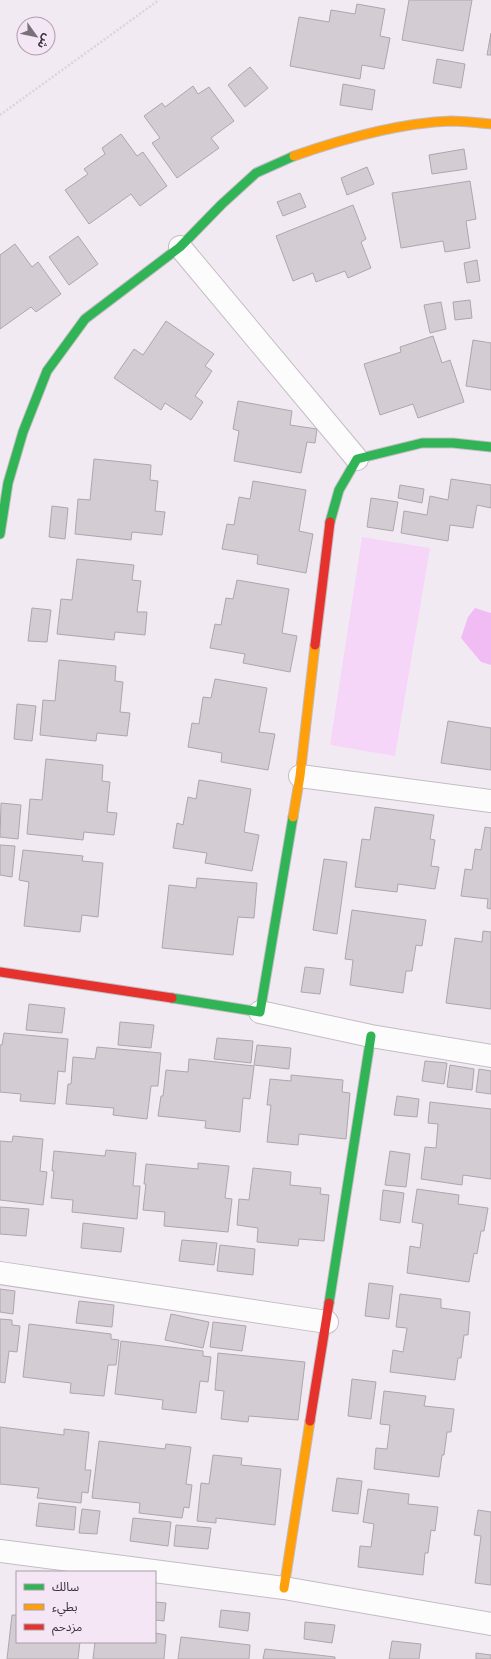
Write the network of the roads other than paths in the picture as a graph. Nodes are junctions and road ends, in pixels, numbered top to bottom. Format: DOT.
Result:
graph roads {
  1 [pos="491,124"];
  2 [pos="180,247"];
  3 [pos="491,448"];
  4 [pos="357,459"];
  5 [pos="0,534"];
  6 [pos="300,776"];
  7 [pos="491,801"];
  8 [pos="0,972"];
  9 [pos="260,1012"];
  10 [pos="371,1036"];
  11 [pos="491,1056"];
  12 [pos="0,1273"];
  13 [pos="327,1322"];
  14 [pos="0,1551"];
  15 [pos="154,1571"];
  16 [pos="156,1571"];
  17 [pos="284,1588"];
  18 [pos="491,1624"];
  1 -- 2 [label="street"];
  2 -- 4 [label="street"];
  2 -- 5 [label="street"];
  3 -- 4 [label="street"];
  4 -- 6 [label="street"];
  6 -- 7 [label="street"];
  6 -- 9 [label="street"];
  8 -- 9 [label="street"];
  9 -- 10 [label="street"];
  10 -- 11 [label="street"];
  10 -- 13 [label="street"];
  12 -- 13 [label="street"];
  13 -- 17 [label="street"];
  14 -- 15 [label="street"];
  16 -- 17 [label="street"];
  17 -- 18 [label="street"];
}
